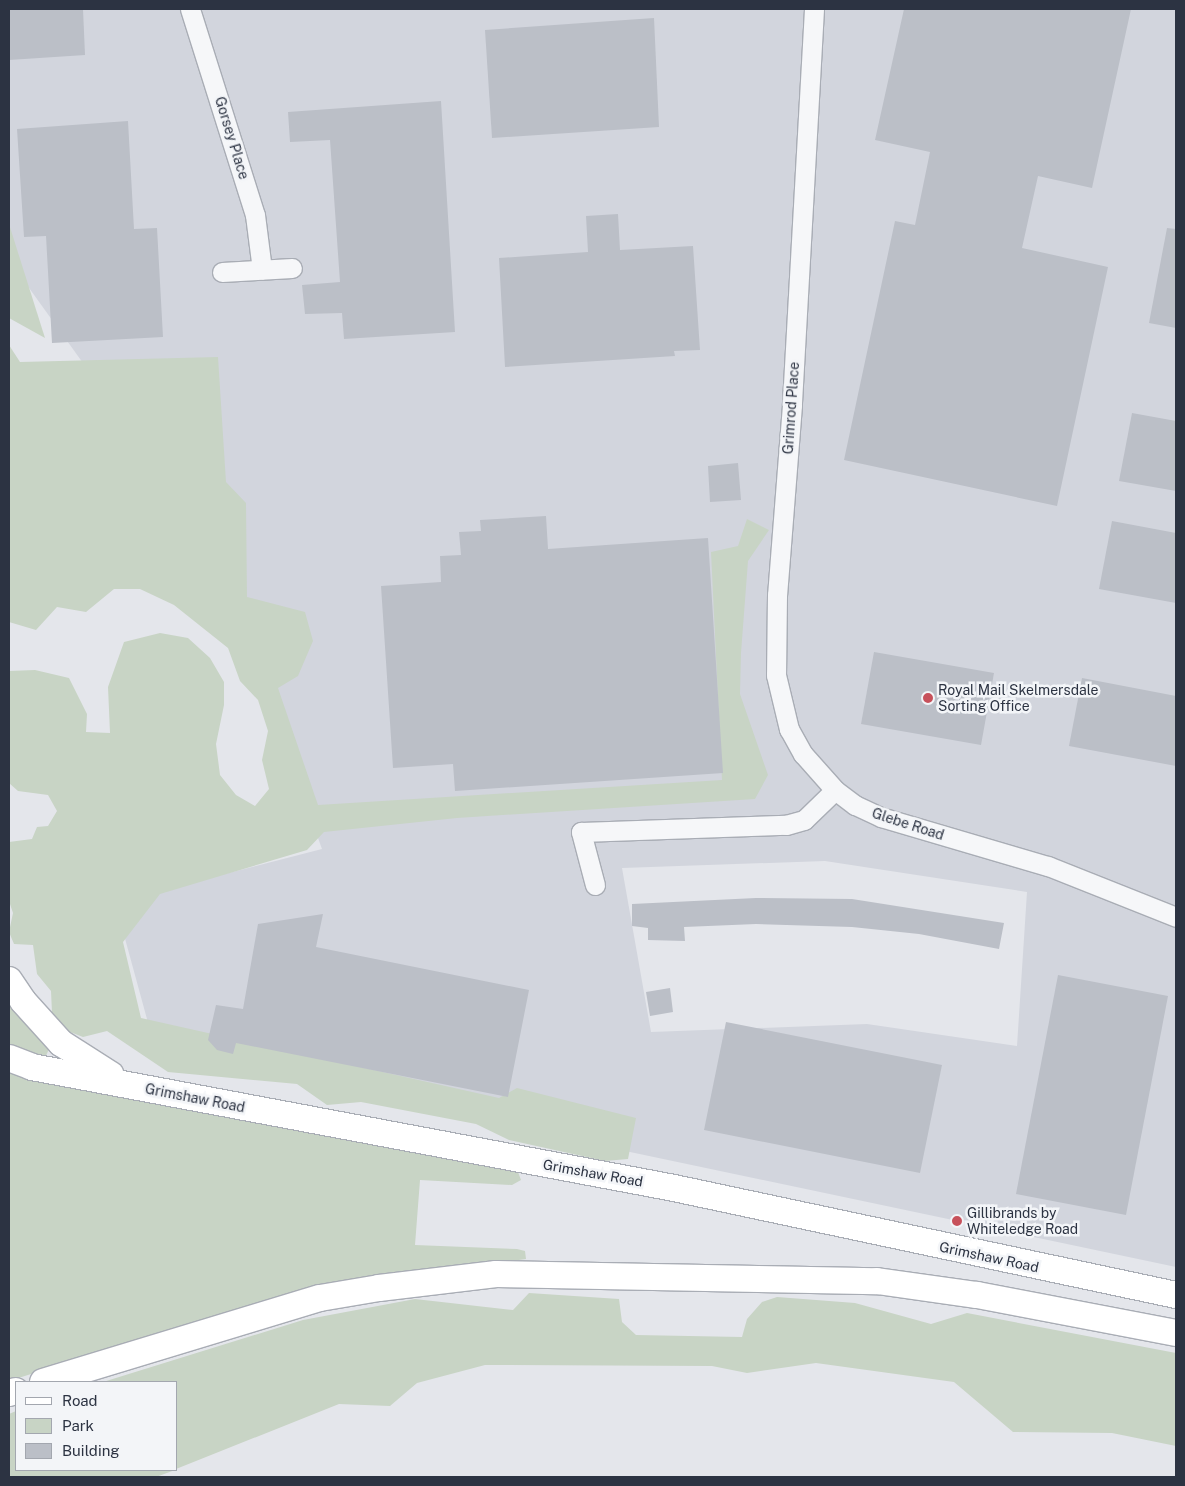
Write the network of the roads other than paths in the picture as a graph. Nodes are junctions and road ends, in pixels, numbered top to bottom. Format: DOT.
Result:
graph roads {
  1 [pos="190,9"];
  2 [pos="814,9"];
  3 [pos="292,268"];
  4 [pos="262,270"];
  5 [pos="222,272"];
  6 [pos="835,790"];
  7 [pos="595,885"];
  8 [pos="1176,918"];
  9 [pos="9,980"];
  10 [pos="9,1058"];
  11 [pos="140,1087"];
  12 [pos="1176,1295"];
  13 [pos="1176,1333"];
  14 [pos="46,1381"];
  1 -- 4 [label="street, Gorsey Place"];
  2 -- 6 [label="street, Grimrod Place"];
  3 -- 4 [label="street"];
  4 -- 5 [label="street"];
  6 -- 7 [label="street"];
  6 -- 8 [label="street, Glebe Road"];
  9 -- 11 [label="main road"];
  10 -- 11 [label="main road, Grimshaw Road"];
  11 -- 12 [label="main road, Grimshaw Road"];
  13 -- 14 [label="main road"];
}
